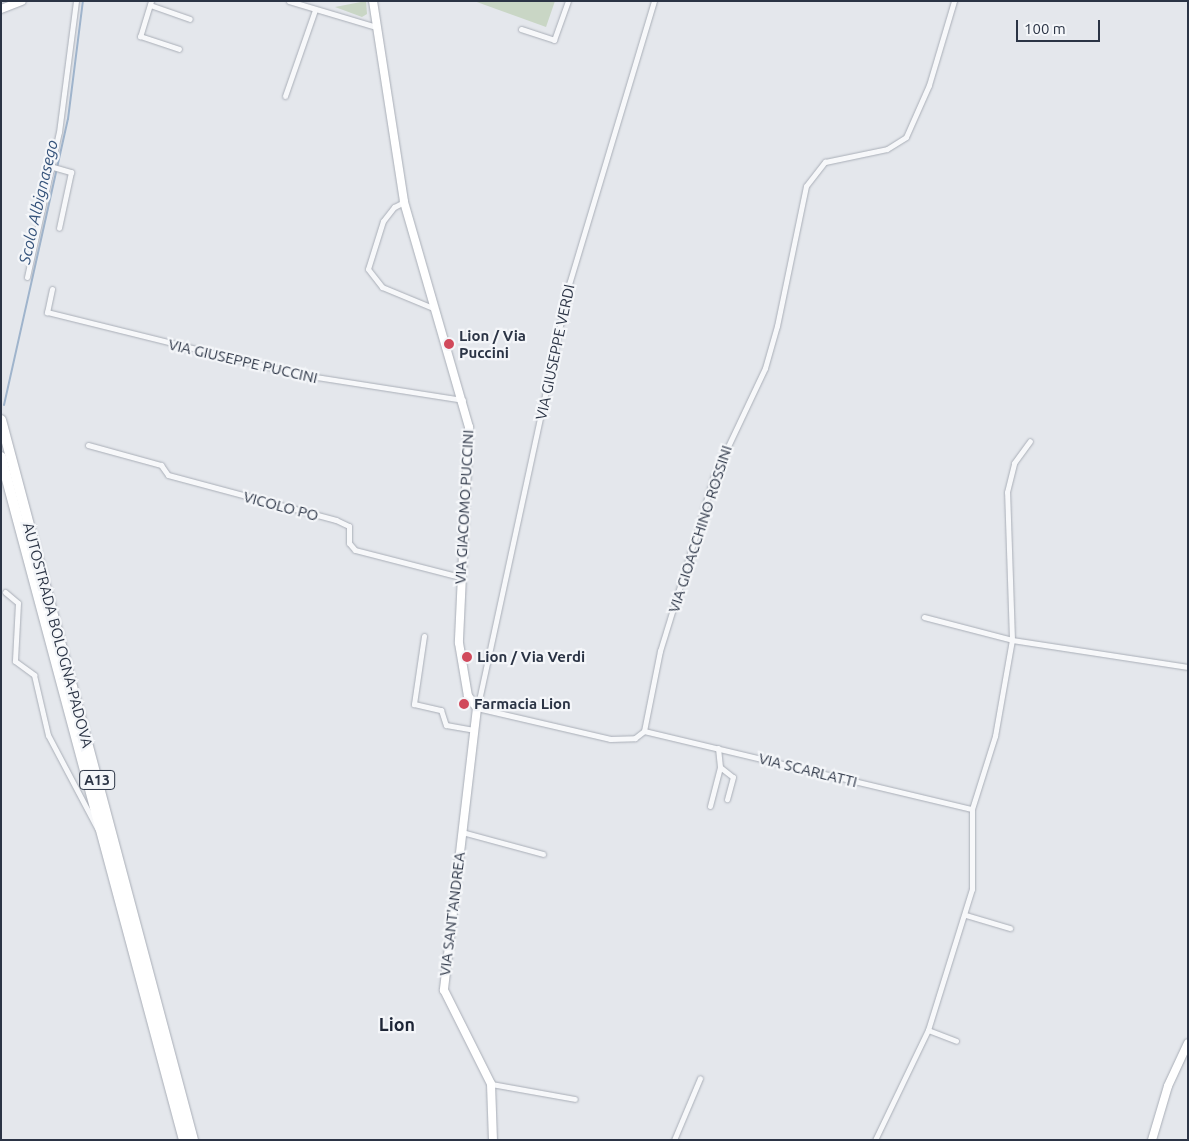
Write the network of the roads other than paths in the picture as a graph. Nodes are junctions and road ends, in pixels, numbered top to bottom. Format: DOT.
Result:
graph roads {
  1 [pos="22,1"];
  2 [pos="76,1"];
  3 [pos="290,1"];
  4 [pos="373,1"];
  5 [pos="568,1"];
  6 [pos="654,1"];
  7 [pos="954,1"];
  8 [pos="151,3"];
  9 [pos="1,9"];
  10 [pos="315,10"];
  11 [pos="190,19"];
  12 [pos="376,27"];
  13 [pos="521,29"];
  14 [pos="179,49"];
  15 [pos="285,96"];
  16 [pos="57,168"];
  17 [pos="404,202"];
  18 [pos="59,228"];
  19 [pos="27,277"];
  20 [pos="52,290"];
  21 [pos="433,308"];
  22 [pos="464,401"];
  23 [pos="1,420"];
  24 [pos="1030,441"];
  25 [pos="88,445"];
  26 [pos="1,457"];
  27 [pos="460,577"];
  28 [pos="6,592"];
  29 [pos="924,617"];
  30 [pos="424,636"];
  31 [pos="1012,640"];
  32 [pos="1188,667"];
  33 [pos="477,708"];
  34 [pos="474,730"];
  35 [pos="644,731"];
  36 [pos="718,748"];
  37 [pos="720,767"];
  38 [pos="728,799"];
  39 [pos="710,806"];
  40 [pos="972,809"];
  41 [pos="462,832"];
  42 [pos="103,837"];
  43 [pos="543,854"];
  44 [pos="966,915"];
  45 [pos="1010,928"];
  46 [pos="928,1030"];
  47 [pos="956,1041"];
  48 [pos="1188,1043"];
  49 [pos="700,1078"];
  50 [pos="491,1084"];
  51 [pos="575,1099"];
  52 [pos="184,1140"];
  53 [pos="193,1140"];
  54 [pos="493,1140"];
  55 [pos="674,1140"];
  56 [pos="875,1140"];
  57 [pos="1152,1140"];
  1 -- 9 [label="street"];
  2 -- 16 [label="street"];
  3 -- 10 [label="street"];
  4 -- 12 [label="street, VIA GIACOMO PUCCINI"];
  5 -- 13 [label="street"];
  6 -- 33 [label="street, VIA GIUSEPPE VERDI"];
  7 -- 35 [label="street, VIA GIOACCHINO ROSSINI"];
  8 -- 11 [label="street"];
  8 -- 14 [label="street"];
  10 -- 12 [label="street"];
  10 -- 15 [label="street"];
  12 -- 17 [label="street, VIA GIACOMO PUCCINI"];
  16 -- 18 [label="street"];
  16 -- 19 [label="street"];
  17 -- 21 [label="street, VIA GIACOMO PUCCINI"];
  17 -- 21 [label="street"];
  20 -- 22 [label="street, VIA GIUSEPPE PUCCINI"];
  21 -- 22 [label="street, VIA GIACOMO PUCCINI"];
  22 -- 27 [label="street, VIA GIACOMO PUCCINI"];
  23 -- 53 [label="highway, AUTOSTRADA BOLOGNA-PADOVA / A13"];
  24 -- 31 [label="street"];
  25 -- 27 [label="street, VICOLO PO"];
  26 -- 42 [label="highway, AUTOSTRADA BOLOGNA-PADOVA / A13"];
  27 -- 33 [label="street, VIA GIACOMO PUCCINI"];
  28 -- 42 [label="street"];
  29 -- 31 [label="street"];
  30 -- 34 [label="street"];
  31 -- 32 [label="street"];
  31 -- 40 [label="street"];
  33 -- 34 [label="street, VIA SANT'ANDREA"];
  33 -- 35 [label="street"];
  34 -- 41 [label="street, VIA SANT'ANDREA"];
  35 -- 36 [label="street, VIA SCARLATTI"];
  36 -- 37 [label="street"];
  36 -- 40 [label="street, VIA SCARLATTI"];
  37 -- 38 [label="street"];
  37 -- 39 [label="street"];
  40 -- 44 [label="street"];
  41 -- 43 [label="street"];
  41 -- 50 [label="street, VIA SANT'ANDREA"];
  42 -- 52 [label="highway, AUTOSTRADA BOLOGNA-PADOVA / A13"];
  44 -- 45 [label="street"];
  44 -- 46 [label="street"];
  46 -- 47 [label="street"];
  46 -- 56 [label="street"];
  48 -- 57 [label="street"];
  49 -- 55 [label="street"];
  50 -- 51 [label="street"];
  50 -- 54 [label="street, VIA SANT'ANDREA"];
}
